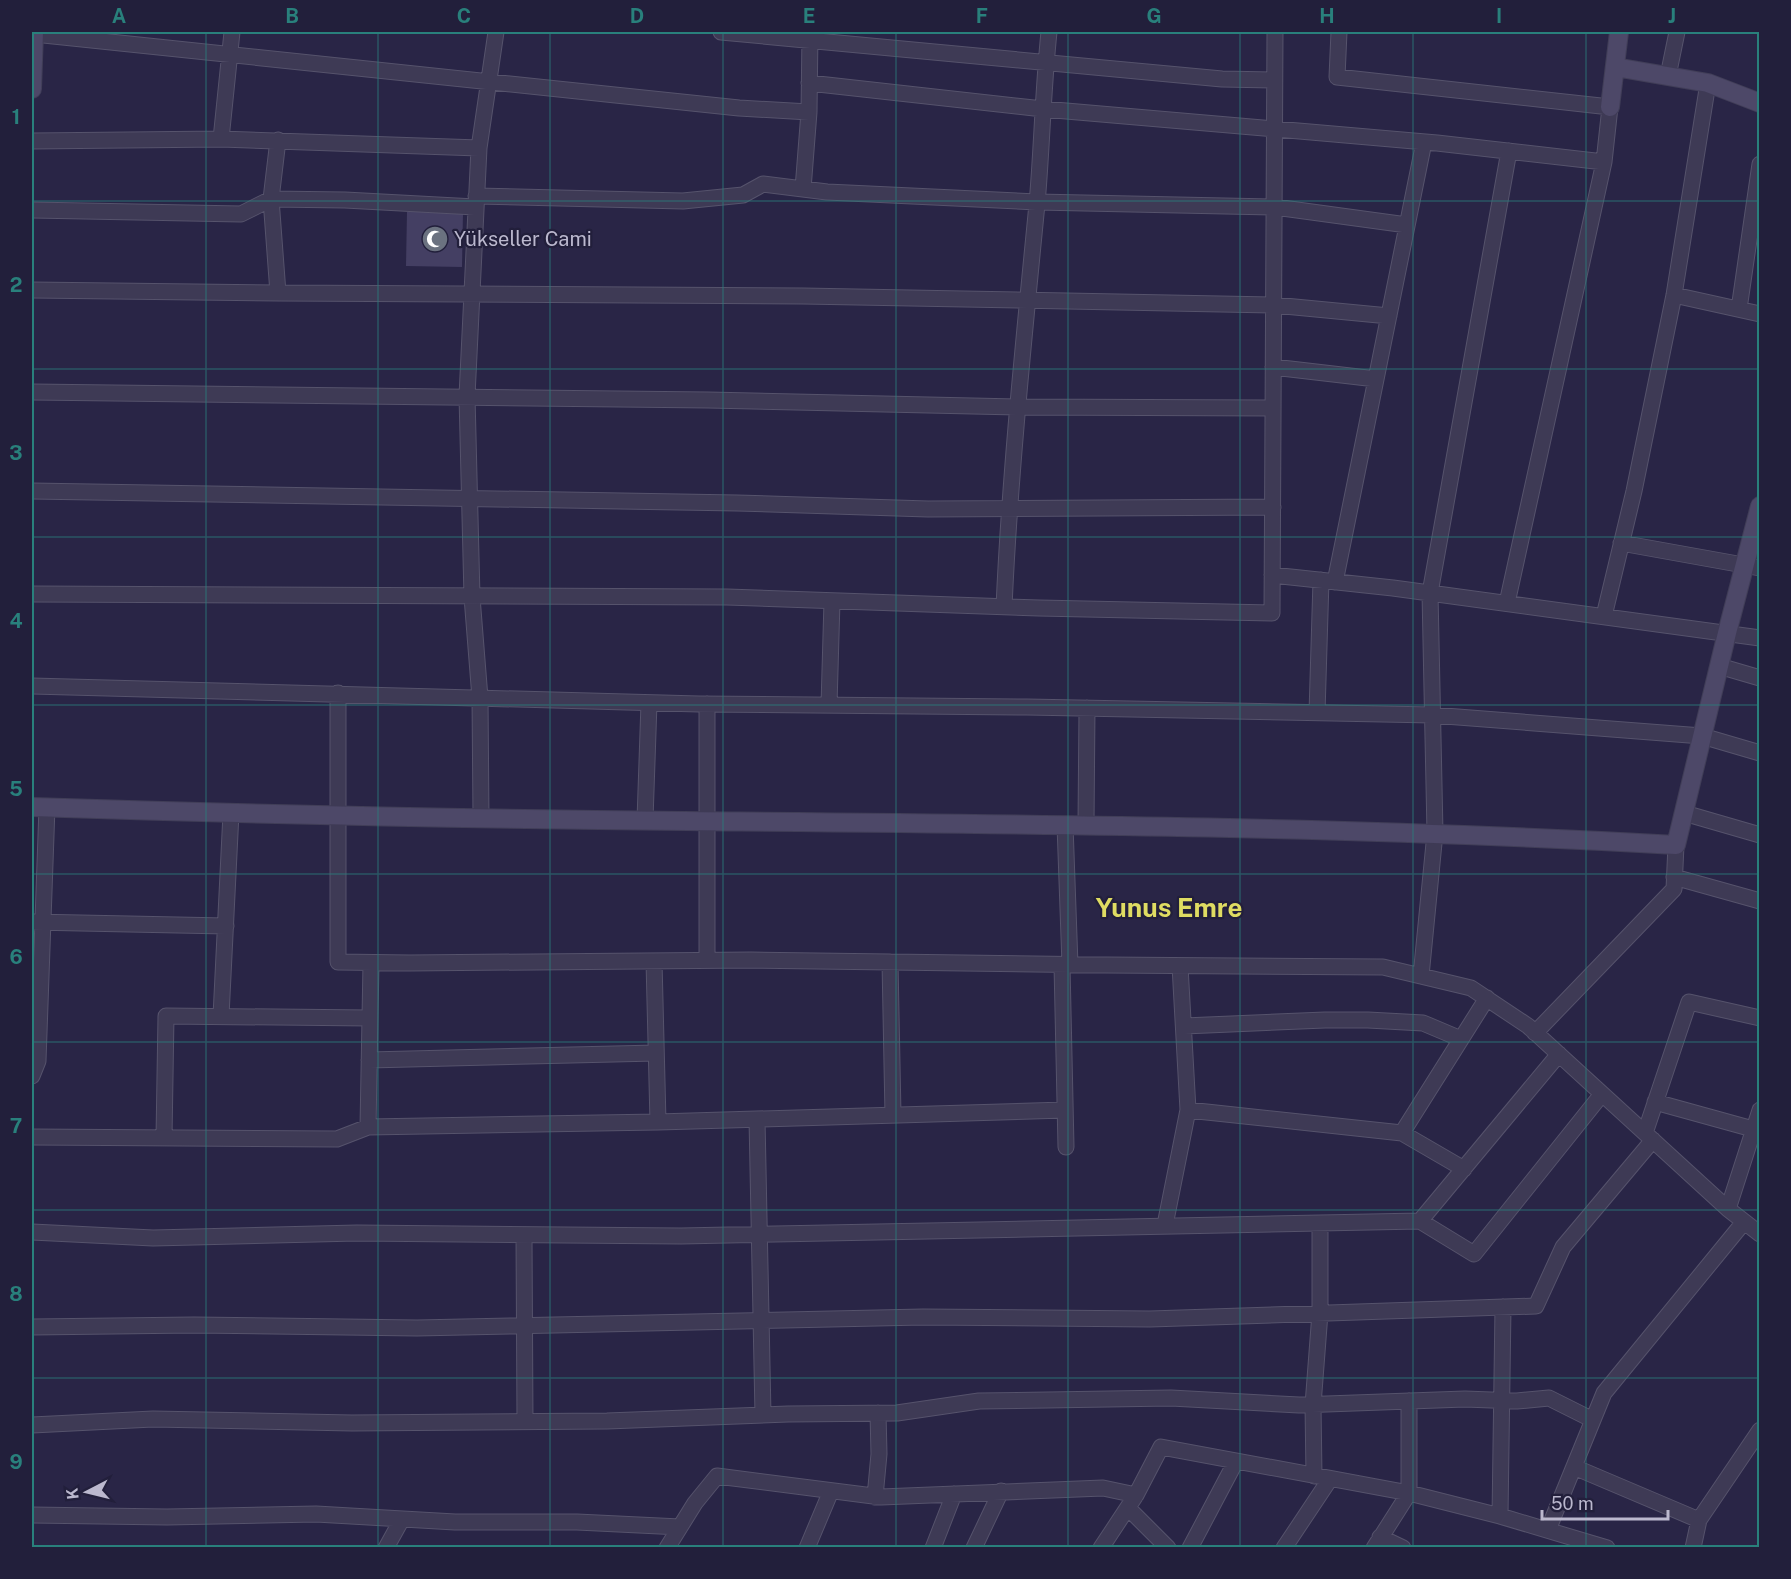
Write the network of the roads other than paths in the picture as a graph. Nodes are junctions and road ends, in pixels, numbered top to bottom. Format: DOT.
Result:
graph roads {
  1 [pos="232,32"];
  2 [pos="496,32"];
  3 [pos="721,32"];
  4 [pos="1049,32"];
  5 [pos="1275,32"];
  6 [pos="1339,32"];
  7 [pos="1619,32"];
  8 [pos="1677,32"];
  9 [pos="34,33"];
  10 [pos="810,36"];
  11 [pos="229,54"];
  12 [pos="1046,62"];
  13 [pos="1615,67"];
  14 [pos="1668,76"];
  15 [pos="1274,80"];
  16 [pos="489,82"];
  17 [pos="1708,82"];
  18 [pos="809,83"];
  19 [pos="32,88"];
  20 [pos="1760,103"];
  21 [pos="1610,107"];
  22 [pos="1043,109"];
  23 [pos="809,112"];
  24 [pos="1275,129"];
  25 [pos="221,139"];
  26 [pos="278,140"];
  27 [pos="32,141"];
  28 [pos="1424,142"];
  29 [pos="479,148"];
  30 [pos="1509,151"];
  31 [pos="1604,162"];
  32 [pos="1760,164"];
  33 [pos="803,189"];
  34 [pos="271,199"];
  35 [pos="476,202"];
  36 [pos="1037,202"];
  37 [pos="1275,207"];
  38 [pos="32,210"];
  39 [pos="1407,225"];
  40 [pos="32,290"];
  41 [pos="278,293"];
  42 [pos="473,294"];
  43 [pos="1674,295"];
  44 [pos="1026,301"];
  45 [pos="1274,305"];
  46 [pos="1739,309"];
  47 [pos="1760,314"];
  48 [pos="1389,316"];
  49 [pos="1273,367"];
  50 [pos="1376,379"];
  51 [pos="32,392"];
  52 [pos="466,396"];
  53 [pos="1017,407"];
  54 [pos="1273,408"];
  55 [pos="32,491"];
  56 [pos="468,500"];
  57 [pos="1760,506"];
  58 [pos="1273,507"];
  59 [pos="1009,509"];
  60 [pos="1621,543"];
  61 [pos="1752,567"];
  62 [pos="1272,575"];
  63 [pos="1328,581"];
  64 [pos="1430,593"];
  65 [pos="32,594"];
  66 [pos="472,597"];
  67 [pos="832,601"];
  68 [pos="1507,603"];
  69 [pos="1004,607"];
  70 [pos="1604,616"];
  71 [pos="1727,633"];
  72 [pos="1760,638"];
  73 [pos="1719,666"];
  74 [pos="1760,678"];
  75 [pos="32,686"];
  76 [pos="338,693"];
  77 [pos="480,698"];
  78 [pos="649,703"];
  79 [pos="707,704"];
  80 [pos="829,705"];
  81 [pos="1087,708"];
  82 [pos="1317,713"];
  83 [pos="1432,715"];
  84 [pos="1702,736"];
  85 [pos="1760,753"];
  86 [pos="39,807"];
  87 [pos="231,813"];
  88 [pos="1684,813"];
  89 [pos="340,816"];
  90 [pos="481,818"];
  91 [pos="645,820"];
  92 [pos="707,821"];
  93 [pos="1065,825"];
  94 [pos="1086,825"];
  95 [pos="1435,833"];
  96 [pos="1760,835"];
  97 [pos="1676,845"];
  98 [pos="1674,877"];
  99 [pos="1760,901"];
  100 [pos="37,922"];
  101 [pos="226,926"];
  102 [pos="706,960"];
  103 [pos="654,961"];
  104 [pos="891,962"];
  105 [pos="371,963"];
  106 [pos="1066,965"];
  107 [pos="1180,966"];
  108 [pos="1421,976"];
  109 [pos="1487,998"];
  110 [pos="221,1016"];
  111 [pos="369,1018"];
  112 [pos="1760,1018"];
  113 [pos="1184,1026"];
  114 [pos="1536,1033"];
  115 [pos="1461,1039"];
  116 [pos="656,1053"];
  117 [pos="1560,1054"];
  118 [pos="369,1060"];
  119 [pos="32,1076"];
  120 [pos="1602,1094"];
  121 [pos="1656,1102"];
  122 [pos="1065,1110"];
  123 [pos="1188,1110"];
  124 [pos="1760,1110"];
  125 [pos="893,1115"];
  126 [pos="757,1119"];
  127 [pos="658,1122"];
  128 [pos="368,1127"];
  129 [pos="1756,1130"];
  130 [pos="1402,1133"];
  131 [pos="1649,1136"];
  132 [pos="32,1137"];
  133 [pos="164,1138"];
  134 [pos="1066,1147"];
  135 [pos="1464,1169"];
  136 [pos="1728,1209"];
  137 [pos="1420,1221"];
  138 [pos="1744,1222"];
  139 [pos="1320,1223"];
  140 [pos="1166,1225"];
  141 [pos="32,1232"];
  142 [pos="760,1234"];
  143 [pos="1760,1234"];
  144 [pos="524,1235"];
  145 [pos="1503,1307"];
  146 [pos="1320,1313"];
  147 [pos="762,1322"];
  148 [pos="525,1326"];
  149 [pos="32,1327"];
  150 [pos="1503,1400"];
  151 [pos="1409,1401"];
  152 [pos="1313,1405"];
  153 [pos="878,1413"];
  154 [pos="763,1415"];
  155 [pos="1593,1420"];
  156 [pos="525,1421"];
  157 [pos="32,1425"];
  158 [pos="1758,1436"];
  159 [pos="1236,1461"];
  160 [pos="1574,1467"];
  161 [pos="1314,1476"];
  162 [pos="1330,1479"];
  163 [pos="831,1491"];
  164 [pos="1001,1491"];
  165 [pos="1409,1493"];
  166 [pos="954,1494"];
  167 [pos="875,1497"];
  168 [pos="1132,1502"];
  169 [pos="32,1515"];
  170 [pos="1500,1516"];
  171 [pos="402,1519"];
  172 [pos="1699,1520"];
  173 [pos="680,1527"];
  174 [pos="1548,1530"];
  175 [pos="1377,1542"];
  176 [pos="386,1548"];
  177 [pos="667,1548"];
  178 [pos="807,1548"];
  179 [pos="933,1548"];
  180 [pos="974,1548"];
  181 [pos="1101,1548"];
  182 [pos="1168,1548"];
  183 [pos="1190,1548"];
  184 [pos="1284,1548"];
  185 [pos="1403,1548"];
  186 [pos="1607,1548"];
  187 [pos="1693,1548"];
  1 -- 11 [label="street"];
  2 -- 16 [label="street"];
  3 -- 10 [label="street"];
  4 -- 12 [label="street"];
  5 -- 15 [label="street"];
  6 -- 21 [label="street"];
  7 -- 13 [label="main road"];
  8 -- 14 [label="street"];
  9 -- 11 [label="street"];
  9 -- 19 [label="main road"];
  10 -- 12 [label="street"];
  10 -- 18 [label="street"];
  11 -- 16 [label="street"];
  11 -- 25 [label="street"];
  12 -- 15 [label="street"];
  12 -- 22 [label="street"];
  13 -- 14 [label="main road"];
  13 -- 21 [label="main road"];
  14 -- 17 [label="main road"];
  15 -- 24 [label="street"];
  16 -- 23 [label="street"];
  16 -- 29 [label="street"];
  17 -- 20 [label="main road"];
  17 -- 43 [label="street"];
  18 -- 22 [label="street"];
  18 -- 23 [label="street"];
  21 -- 31 [label="street"];
  22 -- 24 [label="street"];
  22 -- 36 [label="street"];
  23 -- 33 [label="street"];
  24 -- 28 [label="street"];
  24 -- 37 [label="street"];
  25 -- 26 [label="street"];
  25 -- 27 [label="street"];
  26 -- 29 [label="street"];
  26 -- 34 [label="street"];
  28 -- 30 [label="street"];
  28 -- 39 [label="street"];
  29 -- 35 [label="street"];
  30 -- 31 [label="street"];
  30 -- 64 [label="street"];
  31 -- 68 [label="street"];
  32 -- 46 [label="street"];
  33 -- 35 [label="street"];
  33 -- 36 [label="street"];
  34 -- 35 [label="street"];
  34 -- 38 [label="street"];
  34 -- 41 [label="street"];
  35 -- 42 [label="street"];
  36 -- 37 [label="street"];
  36 -- 44 [label="street"];
  37 -- 39 [label="street"];
  37 -- 45 [label="street"];
  39 -- 48 [label="street"];
  40 -- 41 [label="street"];
  41 -- 42 [label="street"];
  42 -- 44 [label="street"];
  42 -- 52 [label="street"];
  43 -- 46 [label="street"];
  43 -- 60 [label="street"];
  44 -- 45 [label="street"];
  44 -- 53 [label="street"];
  45 -- 48 [label="street"];
  45 -- 49 [label="street"];
  46 -- 47 [label="street"];
  48 -- 50 [label="street"];
  49 -- 50 [label="street"];
  49 -- 54 [label="street"];
  50 -- 63 [label="street"];
  51 -- 52 [label="street"];
  52 -- 53 [label="street"];
  52 -- 56 [label="street"];
  53 -- 54 [label="street"];
  53 -- 59 [label="street"];
  54 -- 58 [label="street"];
  55 -- 56 [label="street"];
  56 -- 59 [label="street"];
  56 -- 66 [label="street"];
  57 -- 61 [label="main road"];
  58 -- 59 [label="street"];
  58 -- 62 [label="street"];
  59 -- 69 [label="street"];
  60 -- 61 [label="street"];
  60 -- 70 [label="street"];
  61 -- 71 [label="main road"];
  62 -- 63 [label="street"];
  62 -- 69 [label="street"];
  63 -- 64 [label="street"];
  63 -- 82 [label="street"];
  64 -- 68 [label="street"];
  64 -- 83 [label="street"];
  65 -- 66 [label="street"];
  66 -- 67 [label="street"];
  66 -- 77 [label="street"];
  67 -- 69 [label="street"];
  67 -- 80 [label="street"];
  68 -- 70 [label="street"];
  70 -- 71 [label="street"];
  71 -- 72 [label="street"];
  71 -- 73 [label="main road"];
  73 -- 74 [label="street"];
  73 -- 84 [label="main road"];
  75 -- 76 [label="street"];
  76 -- 77 [label="street"];
  76 -- 89 [label="street"];
  77 -- 78 [label="street"];
  77 -- 90 [label="street"];
  78 -- 79 [label="street"];
  78 -- 91 [label="street"];
  79 -- 80 [label="street"];
  79 -- 92 [label="street"];
  80 -- 81 [label="street"];
  81 -- 82 [label="street"];
  81 -- 94 [label="street"];
  82 -- 83 [label="street"];
  83 -- 84 [label="street"];
  83 -- 95 [label="street"];
  84 -- 85 [label="street"];
  84 -- 88 [label="main road"];
  86 -- 87 [label="main road"];
  86 -- 100 [label="street"];
  87 -- 89 [label="main road"];
  87 -- 101 [label="street"];
  88 -- 96 [label="street"];
  88 -- 97 [label="main road"];
  89 -- 90 [label="main road"];
  89 -- 105 [label="street"];
  90 -- 91 [label="main road"];
  91 -- 92 [label="main road"];
  92 -- 93 [label="main road"];
  92 -- 102 [label="street"];
  93 -- 94 [label="main road"];
  93 -- 106 [label="street"];
  94 -- 95 [label="main road"];
  95 -- 97 [label="main road"];
  95 -- 108 [label="street"];
  97 -- 98 [label="street"];
  98 -- 99 [label="street"];
  98 -- 114 [label="street"];
  100 -- 101 [label="street"];
  100 -- 119 [label="street"];
  101 -- 110 [label="street"];
  102 -- 103 [label="street"];
  102 -- 104 [label="street"];
  103 -- 105 [label="street"];
  103 -- 116 [label="street"];
  104 -- 106 [label="street"];
  104 -- 125 [label="street"];
  105 -- 111 [label="street"];
  106 -- 107 [label="street"];
  106 -- 122 [label="street"];
  107 -- 108 [label="street"];
  107 -- 113 [label="street"];
  108 -- 109 [label="street"];
  109 -- 114 [label="street"];
  109 -- 115 [label="street"];
  110 -- 111 [label="street"];
  110 -- 133 [label="street"];
  111 -- 118 [label="street"];
  112 -- 121 [label="street"];
  113 -- 115 [label="street"];
  113 -- 123 [label="street"];
  114 -- 117 [label="street"];
  115 -- 130 [label="street"];
  116 -- 118 [label="street"];
  116 -- 127 [label="street"];
  117 -- 120 [label="street"];
  117 -- 135 [label="street"];
  118 -- 128 [label="street"];
  120 -- 131 [label="street"];
  120 -- 137 [label="street"];
  121 -- 129 [label="street"];
  121 -- 131 [label="street"];
  122 -- 125 [label="street"];
  122 -- 134 [label="street"];
  123 -- 130 [label="street"];
  123 -- 140 [label="street"];
  124 -- 129 [label="street"];
  125 -- 126 [label="street"];
  126 -- 127 [label="street"];
  126 -- 142 [label="street"];
  127 -- 128 [label="street"];
  128 -- 133 [label="street"];
  129 -- 136 [label="street"];
  130 -- 135 [label="street"];
  131 -- 136 [label="street"];
  131 -- 145 [label="street"];
  132 -- 133 [label="street"];
  135 -- 137 [label="street"];
  136 -- 138 [label="street"];
  137 -- 139 [label="street"];
  138 -- 143 [label="street"];
  138 -- 155 [label="street"];
  139 -- 140 [label="street"];
  139 -- 146 [label="street"];
  140 -- 142 [label="street"];
  141 -- 144 [label="street"];
  142 -- 144 [label="street"];
  142 -- 147 [label="street"];
  144 -- 148 [label="street"];
  145 -- 146 [label="street"];
  145 -- 150 [label="street"];
  146 -- 147 [label="street"];
  146 -- 152 [label="street"];
  147 -- 148 [label="street"];
  147 -- 154 [label="street"];
  148 -- 149 [label="street"];
  148 -- 156 [label="street"];
  150 -- 151 [label="street"];
  150 -- 155 [label="street"];
  150 -- 170 [label="street"];
  151 -- 152 [label="street"];
  151 -- 165 [label="street"];
  152 -- 153 [label="street"];
  152 -- 161 [label="street"];
  153 -- 154 [label="street"];
  153 -- 167 [label="street"];
  154 -- 156 [label="street"];
  155 -- 160 [label="street"];
  156 -- 157 [label="street"];
  158 -- 172 [label="street"];
  159 -- 161 [label="street"];
  159 -- 168 [label="street"];
  159 -- 183 [label="street"];
  160 -- 172 [label="street"];
  160 -- 174 [label="street"];
  161 -- 162 [label="street"];
  162 -- 165 [label="street"];
  162 -- 184 [label="street"];
  163 -- 167 [label="street"];
  163 -- 173 [label="street"];
  163 -- 178 [label="street"];
  164 -- 166 [label="street"];
  164 -- 168 [label="street"];
  164 -- 180 [label="street"];
  165 -- 170 [label="street"];
  165 -- 175 [label="street"];
  166 -- 167 [label="street"];
  166 -- 179 [label="street"];
  168 -- 181 [label="street"];
  168 -- 182 [label="street"];
  169 -- 171 [label="street"];
  170 -- 174 [label="street"];
  171 -- 173 [label="street"];
  171 -- 176 [label="street"];
  172 -- 187 [label="street"];
  173 -- 177 [label="street"];
  174 -- 186 [label="street"];
  175 -- 185 [label="street"];
}
